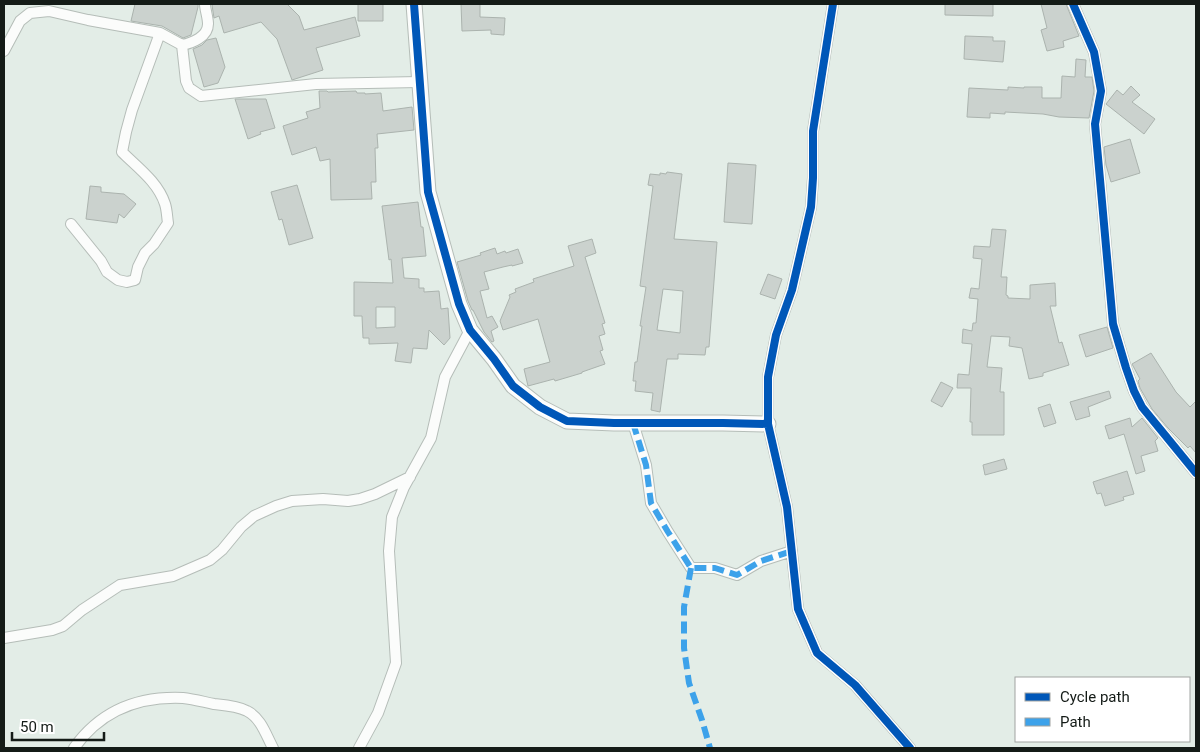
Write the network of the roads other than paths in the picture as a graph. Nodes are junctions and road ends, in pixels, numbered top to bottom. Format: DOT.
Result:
graph roads {
  1 [pos="205,4"];
  2 [pos="414,4"];
  3 [pos="833,4"];
  4 [pos="1073,4"];
  5 [pos="160,32"];
  6 [pos="182,45"];
  7 [pos="4,51"];
  8 [pos="420,82"];
  9 [pos="71,224"];
  10 [pos="470,330"];
  11 [pos="634,423"];
  12 [pos="768,424"];
  13 [pos="1196,473"];
  14 [pos="410,477"];
  15 [pos="792,551"];
  16 [pos="4,638"];
  17 [pos="74,748"];
  18 [pos="272,748"];
  19 [pos="359,748"];
  20 [pos="910,748"];
  1 -- 6 [label="street"];
  2 -- 8 [label="street"];
  3 -- 12 [label="street"];
  4 -- 13 [label="street"];
  5 -- 6 [label="street"];
  5 -- 7 [label="street"];
  5 -- 9 [label="street"];
  6 -- 8 [label="street"];
  8 -- 10 [label="street"];
  10 -- 11 [label="street"];
  10 -- 14 [label="street"];
  11 -- 12 [label="street"];
  11 -- 15 [label="street"];
  12 -- 15 [label="street"];
  14 -- 16 [label="street"];
  14 -- 19 [label="street"];
  15 -- 20 [label="street"];
  17 -- 18 [label="street"];
}
